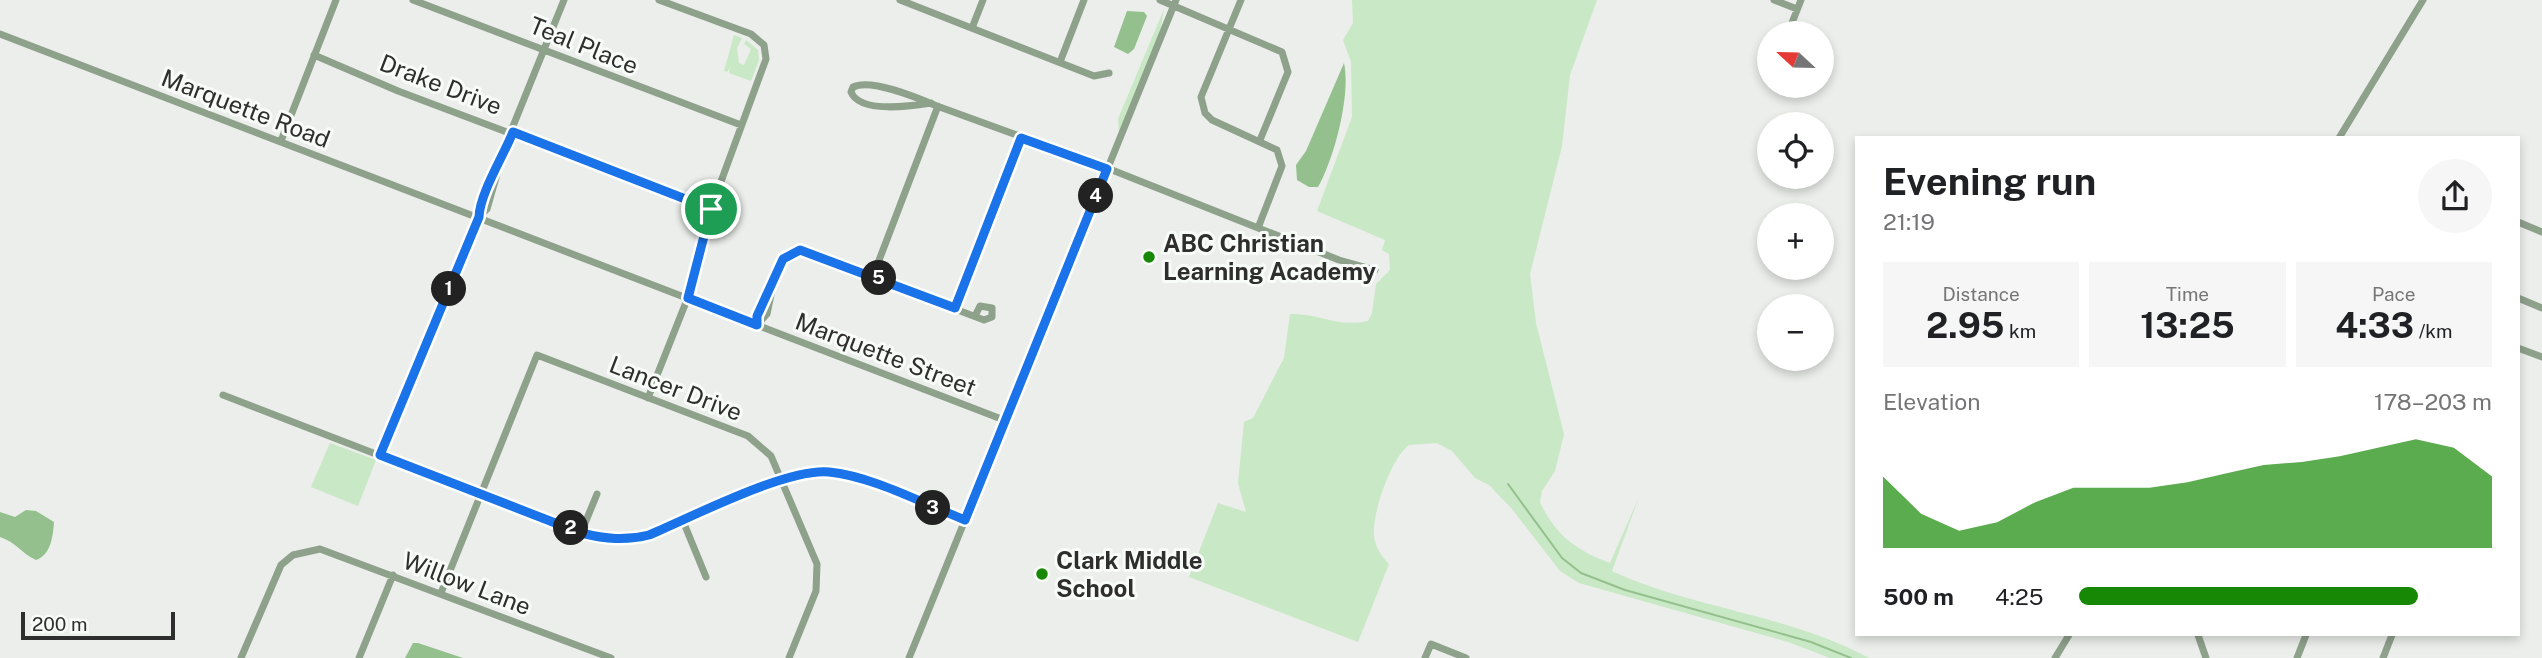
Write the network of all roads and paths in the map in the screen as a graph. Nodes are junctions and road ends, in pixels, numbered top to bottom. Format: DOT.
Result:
graph roads {
  1 [pos="336,0"];
  2 [pos="413,0"];
  3 [pos="564,0"];
  4 [pos="659,0"];
  5 [pos="900,0"];
  6 [pos="983,0"];
  7 [pos="1084,0"];
  8 [pos="1160,0"];
  9 [pos="1241,0"];
  10 [pos="1774,0"];
  11 [pos="1801,0"];
  12 [pos="2423,0"];
  13 [pos="1175,3"];
  14 [pos="1797,9"];
  15 [pos="1792,21"];
  16 [pos="972,28"];
  17 [pos="1229,28"];
  18 [pos="0,34"];
  19 [pos="545,50"];
  20 [pos="314,55"];
  21 [pos="1060,62"];
  22 [pos="1109,74"];
  23 [pos="935,105"];
  24 [pos="741,125"];
  25 [pos="513,132"];
  26 [pos="2340,136"];
  27 [pos="1021,138"];
  28 [pos="1260,140"];
  29 [pos="281,141"];
  30 [pos="1107,169"];
  31 [pos="711,209"];
  32 [pos="479,217"];
  33 [pos="2520,223"];
  34 [pos="1258,228"];
  35 [pos="2542,232"];
  36 [pos="1375,270"];
  37 [pos="873,276"];
  38 [pos="688,298"];
  39 [pos="2520,299"];
  40 [pos="955,308"];
  41 [pos="2542,308"];
  42 [pos="975,316"];
  43 [pos="757,325"];
  44 [pos="2520,349"];
  45 [pos="2542,357"];
  46 [pos="223,395"];
  47 [pos="648,398"];
  48 [pos="1004,420"];
  49 [pos="380,455"];
  50 [pos="782,480"];
  51 [pos="480,494"];
  52 [pos="597,494"];
  53 [pos="965,520"];
  54 [pos="683,521"];
  55 [pos="581,533"];
  56 [pos="393,575"];
  57 [pos="706,577"];
  58 [pos="441,593"];
  59 [pos="2068,636"];
  60 [pos="2198,636"];
  61 [pos="2306,636"];
  62 [pos="2392,636"];
  63 [pos="2058,657"];
  64 [pos="241,658"];
  65 [pos="359,658"];
  66 [pos="609,658"];
  67 [pos="789,658"];
  68 [pos="908,658"];
  69 [pos="1425,658"];
  70 [pos="1466,658"];
  71 [pos="2206,658"];
  72 [pos="2297,658"];
  73 [pos="2383,658"];
  1 -- 20 [label="street"];
  2 -- 19 [label="street, Teal Place"];
  3 -- 19 [label="street"];
  4 -- 24 [label="street"];
  5 -- 16 [label="street"];
  6 -- 16 [label="street"];
  7 -- 21 [label="street"];
  8 -- 13 [label="street"];
  9 -- 17 [label="street"];
  10 -- 14 [label="street"];
  11 -- 14 [label="street"];
  12 -- 26 [label="street"];
  13 -- 17 [label="street"];
  13 -- 30 [label="street"];
  14 -- 15 [label="street"];
  16 -- 21 [label="street"];
  17 -- 28 [label="street"];
  17 -- 28 [label="street"];
  18 -- 29 [label="street, Marquette Road"];
  19 -- 24 [label="street, Teal Place"];
  19 -- 25 [label="street"];
  20 -- 25 [label="street, Drake Drive"];
  20 -- 29 [label="street"];
  21 -- 22 [label="street"];
  23 -- 23 [label="street"];
  23 -- 27 [label="street"];
  23 -- 37 [label="street"];
  24 -- 31 [label="street"];
  25 -- 31 [label="street, Drake Drive"];
  25 -- 32 [label="street"];
  27 -- 30 [label="street"];
  27 -- 40 [label="street"];
  28 -- 34 [label="street"];
  29 -- 32 [label="street, Marquette Road"];
  30 -- 34 [label="street"];
  30 -- 48 [label="street"];
  31 -- 38 [label="street"];
  32 -- 38 [label="street, Marquette Street"];
  32 -- 49 [label="street"];
  33 -- 35 [label="street"];
  34 -- 36 [label="street"];
  37 -- 40 [label="street"];
  37 -- 43 [label="street"];
  38 -- 43 [label="street, Marquette Street"];
  38 -- 47 [label="street"];
  39 -- 41 [label="street"];
  40 -- 42 [label="street"];
  43 -- 48 [label="street, Marquette Street"];
  44 -- 45 [label="street"];
  46 -- 49 [label="street"];
  47 -- 50 [label="street, Lancer Drive"];
  47 -- 51 [label="street, Lancer Drive"];
  48 -- 53 [label="street"];
  49 -- 51 [label="street"];
  50 -- 53 [label="street"];
  50 -- 54 [label="street"];
  50 -- 67 [label="street, Lancer Drive"];
  51 -- 55 [label="street"];
  51 -- 58 [label="street"];
  52 -- 55 [label="street"];
  53 -- 68 [label="street"];
  54 -- 55 [label="street"];
  54 -- 57 [label="street"];
  56 -- 58 [label="street, Willow Lane"];
  56 -- 64 [label="street, Willow Lane"];
  56 -- 65 [label="street"];
  58 -- 66 [label="street, Willow Lane"];
  59 -- 63 [label="street"];
  60 -- 71 [label="street"];
  61 -- 72 [label="street"];
  62 -- 73 [label="street"];
  69 -- 70 [label="street"];
}
